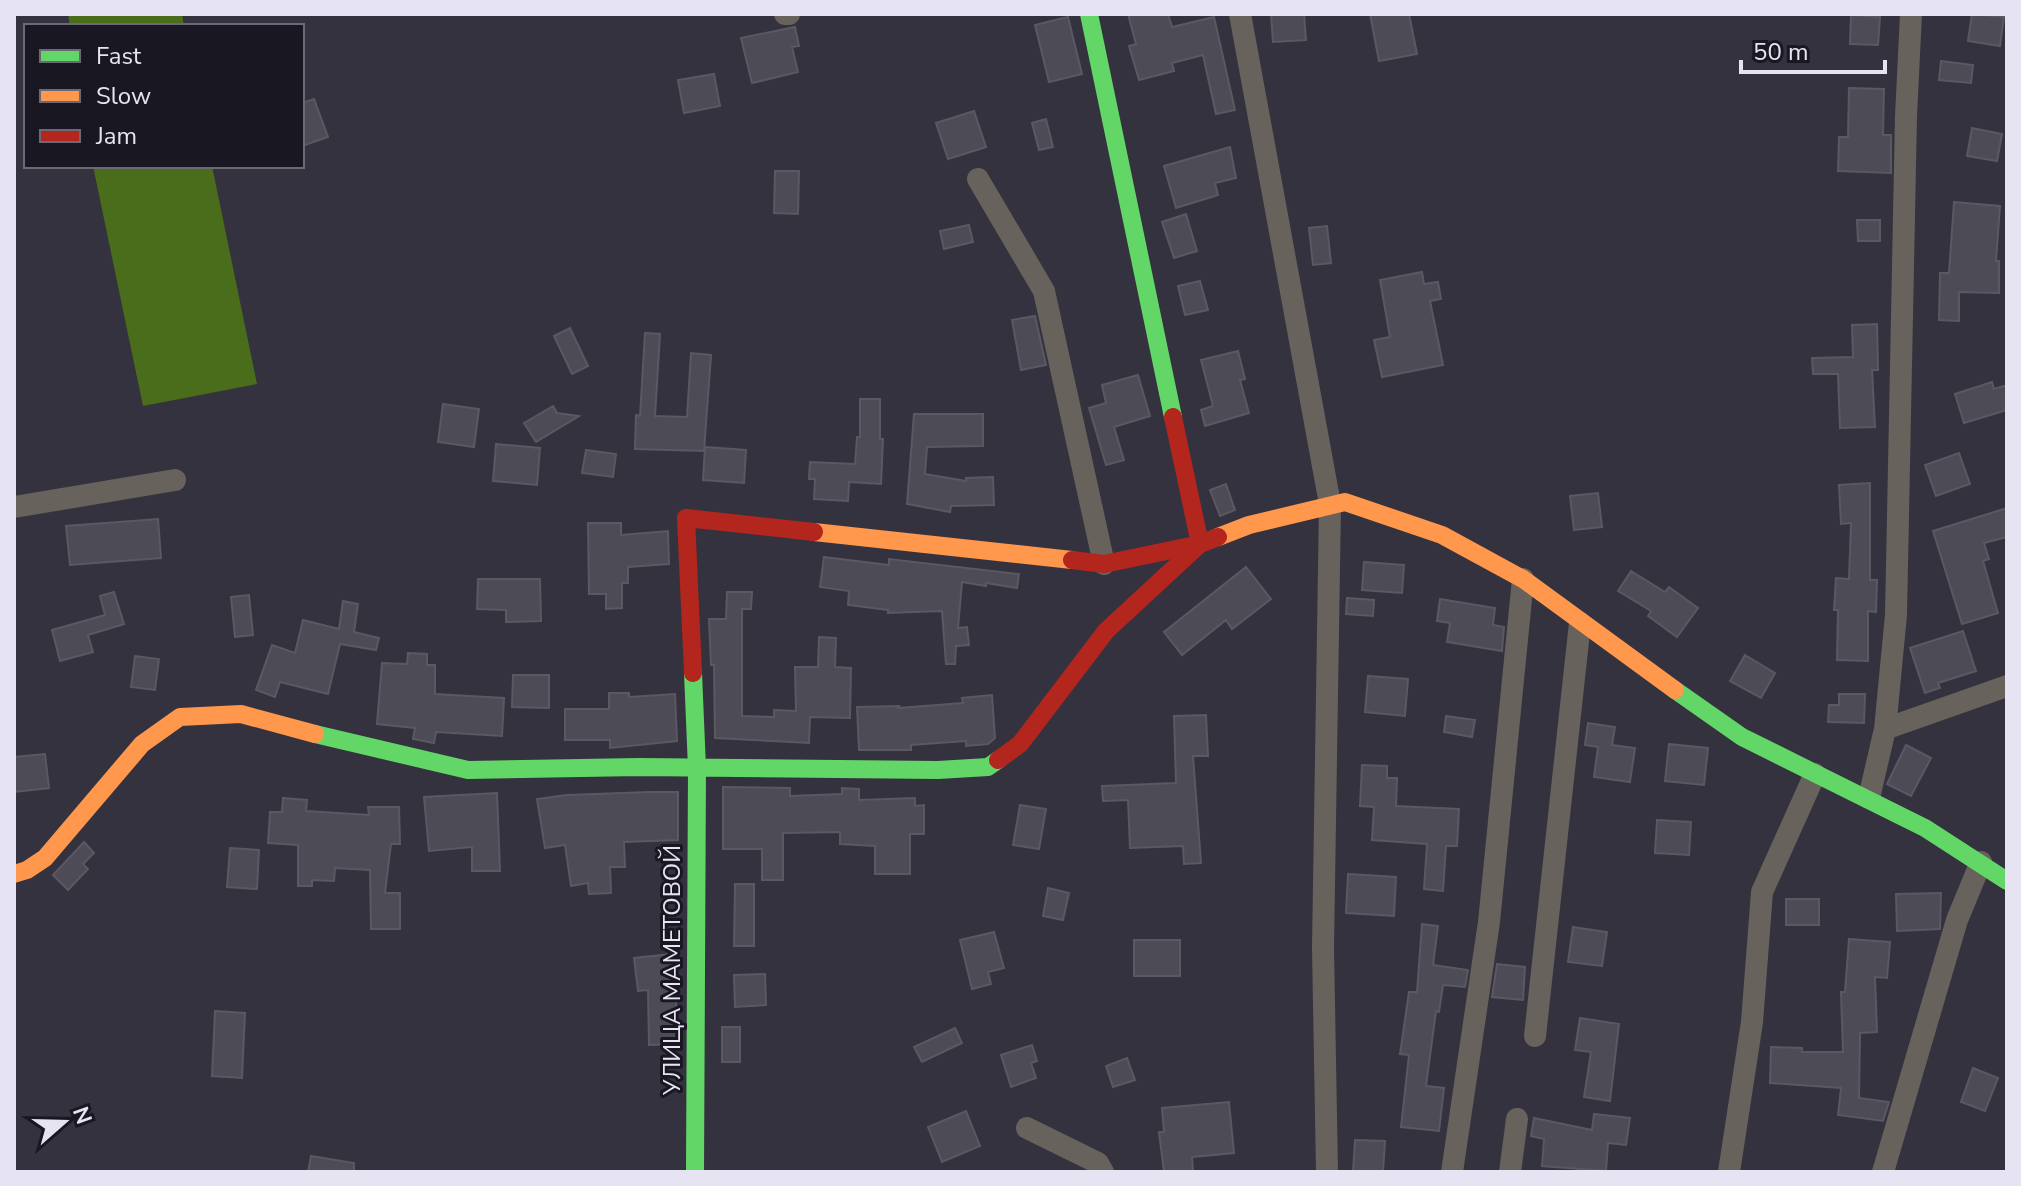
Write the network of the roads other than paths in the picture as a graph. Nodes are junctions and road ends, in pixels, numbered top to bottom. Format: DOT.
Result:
graph roads {
  1 [pos="1089,14"];
  2 [pos="1240,14"];
  3 [pos="1911,14"];
  4 [pos="978,179"];
  5 [pos="175,480"];
  6 [pos="1330,504"];
  7 [pos="14,507"];
  8 [pos="1200,544"];
  9 [pos="1104,564"];
  10 [pos="1523,579"];
  11 [pos="1580,623"];
  12 [pos="2007,686"];
  13 [pos="1885,729"];
  14 [pos="697,768"];
  15 [pos="1815,774"];
  16 [pos="1869,798"];
  17 [pos="1981,862"];
  18 [pos="14,874"];
  19 [pos="2007,881"];
  20 [pos="1535,1036"];
  21 [pos="1517,1119"];
  22 [pos="1027,1128"];
  23 [pos="695,1172"];
  24 [pos="1103,1172"];
  25 [pos="1327,1172"];
  26 [pos="1452,1172"];
  27 [pos="1510,1172"];
  28 [pos="1729,1172"];
  29 [pos="1883,1172"];
  1 -- 8 [label="street"];
  2 -- 6 [label="street"];
  3 -- 13 [label="street"];
  4 -- 9 [label="street"];
  5 -- 7 [label="street"];
  6 -- 8 [label="street"];
  6 -- 10 [label="street"];
  6 -- 25 [label="street"];
  8 -- 9 [label="street"];
  8 -- 14 [label="street"];
  9 -- 14 [label="street, УЛИЦА МАМЕТОВОЙ"];
  10 -- 11 [label="street"];
  10 -- 26 [label="street"];
  11 -- 15 [label="street"];
  11 -- 20 [label="street"];
  12 -- 13 [label="street"];
  13 -- 16 [label="street"];
  14 -- 18 [label="street"];
  14 -- 23 [label="street, УЛИЦА МАМЕТОВОЙ"];
  15 -- 16 [label="street"];
  15 -- 28 [label="street"];
  16 -- 17 [label="street"];
  17 -- 19 [label="street"];
  17 -- 29 [label="street"];
  21 -- 27 [label="street"];
  22 -- 24 [label="street"];
}
